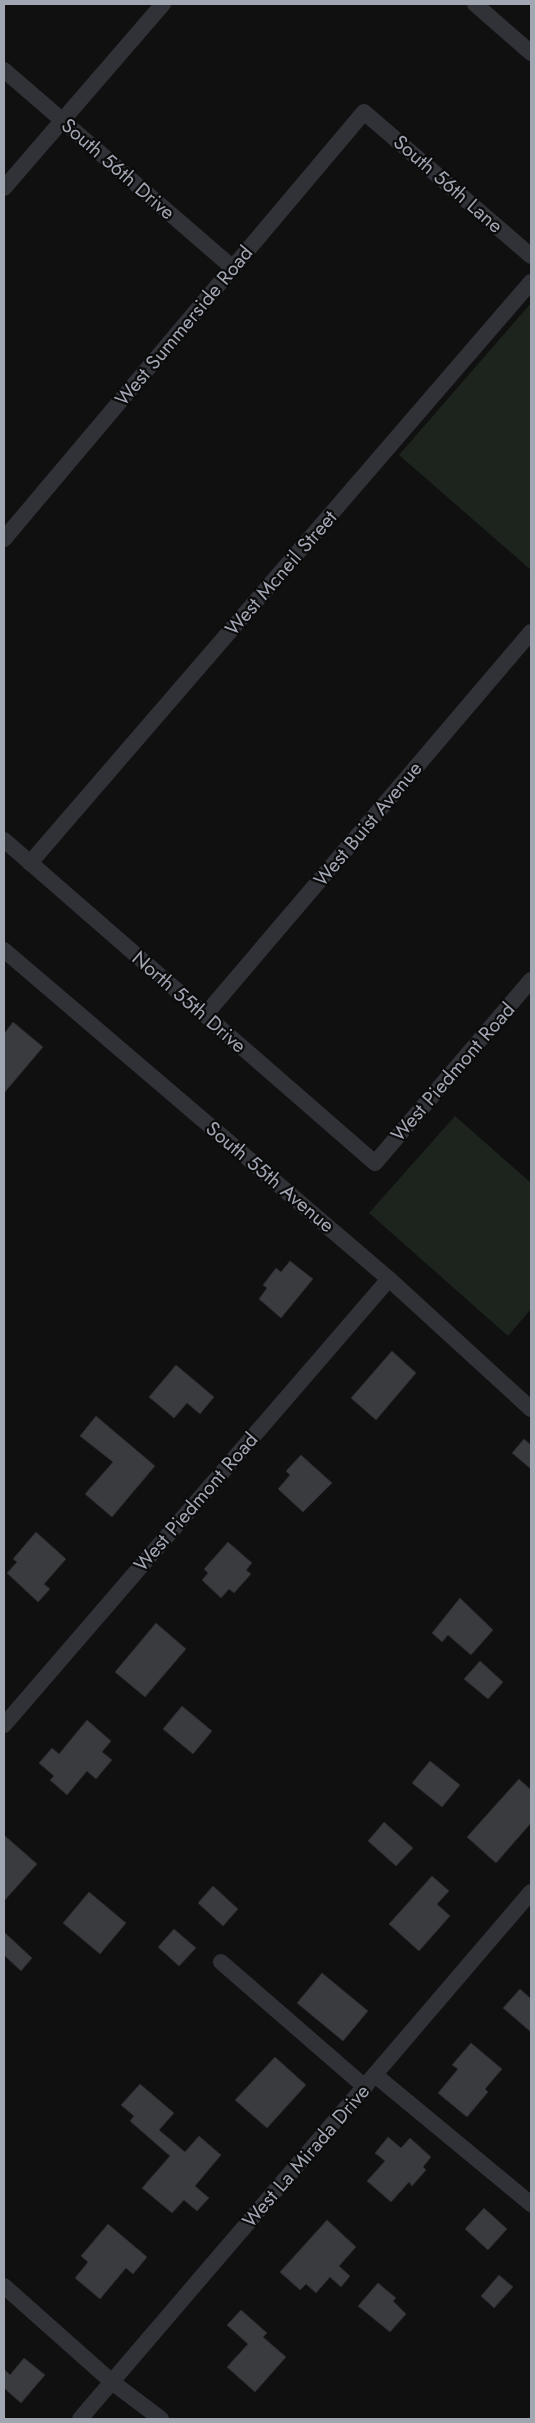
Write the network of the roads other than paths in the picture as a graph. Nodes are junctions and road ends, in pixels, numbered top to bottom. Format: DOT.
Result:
graph roads {
  1 [pos="163,4"];
  2 [pos="475,4"];
  3 [pos="531,53"];
  4 [pos="4,70"];
  5 [pos="364,112"];
  6 [pos="62,120"];
  7 [pos="4,188"];
  8 [pos="531,256"];
  9 [pos="233,268"];
  10 [pos="531,282"];
  11 [pos="4,539"];
  12 [pos="531,632"];
  13 [pos="4,840"];
  14 [pos="30,863"];
  15 [pos="6,955"];
  16 [pos="531,980"];
  17 [pos="205,1015"];
  18 [pos="375,1163"];
  19 [pos="389,1279"];
  20 [pos="531,1409"];
  21 [pos="4,1725"];
  22 [pos="531,1892"];
  23 [pos="221,1962"];
  24 [pos="370,2081"];
  25 [pos="531,2204"];
  26 [pos="4,2286"];
  27 [pos="112,2382"];
  28 [pos="80,2419"];
  29 [pos="161,2419"];
  1 -- 6 [label="street"];
  2 -- 3 [label="street"];
  4 -- 6 [label="street, South 56th Drive"];
  5 -- 8 [label="street, South 56th Lane"];
  5 -- 9 [label="street, West Summerside Road"];
  6 -- 7 [label="street"];
  6 -- 9 [label="street, South 56th Drive"];
  9 -- 11 [label="street, West Summerside Road"];
  10 -- 14 [label="street, West Mcneil Street"];
  12 -- 17 [label="street, West Buist Avenue"];
  13 -- 14 [label="street, North 55th Drive"];
  14 -- 17 [label="street, North 55th Drive"];
  15 -- 19 [label="street, South 55th Avenue"];
  16 -- 18 [label="street, West Piedmont Road"];
  17 -- 18 [label="street, North 55th Drive"];
  19 -- 20 [label="street, South 55th Avenue"];
  19 -- 21 [label="street, West Piedmont Road"];
  22 -- 24 [label="street, West La Mirada Drive"];
  23 -- 24 [label="street"];
  24 -- 25 [label="street"];
  24 -- 27 [label="street, West La Mirada Drive"];
  26 -- 27 [label="street"];
  27 -- 28 [label="street, West La Mirada Drive"];
  27 -- 29 [label="street"];
}
